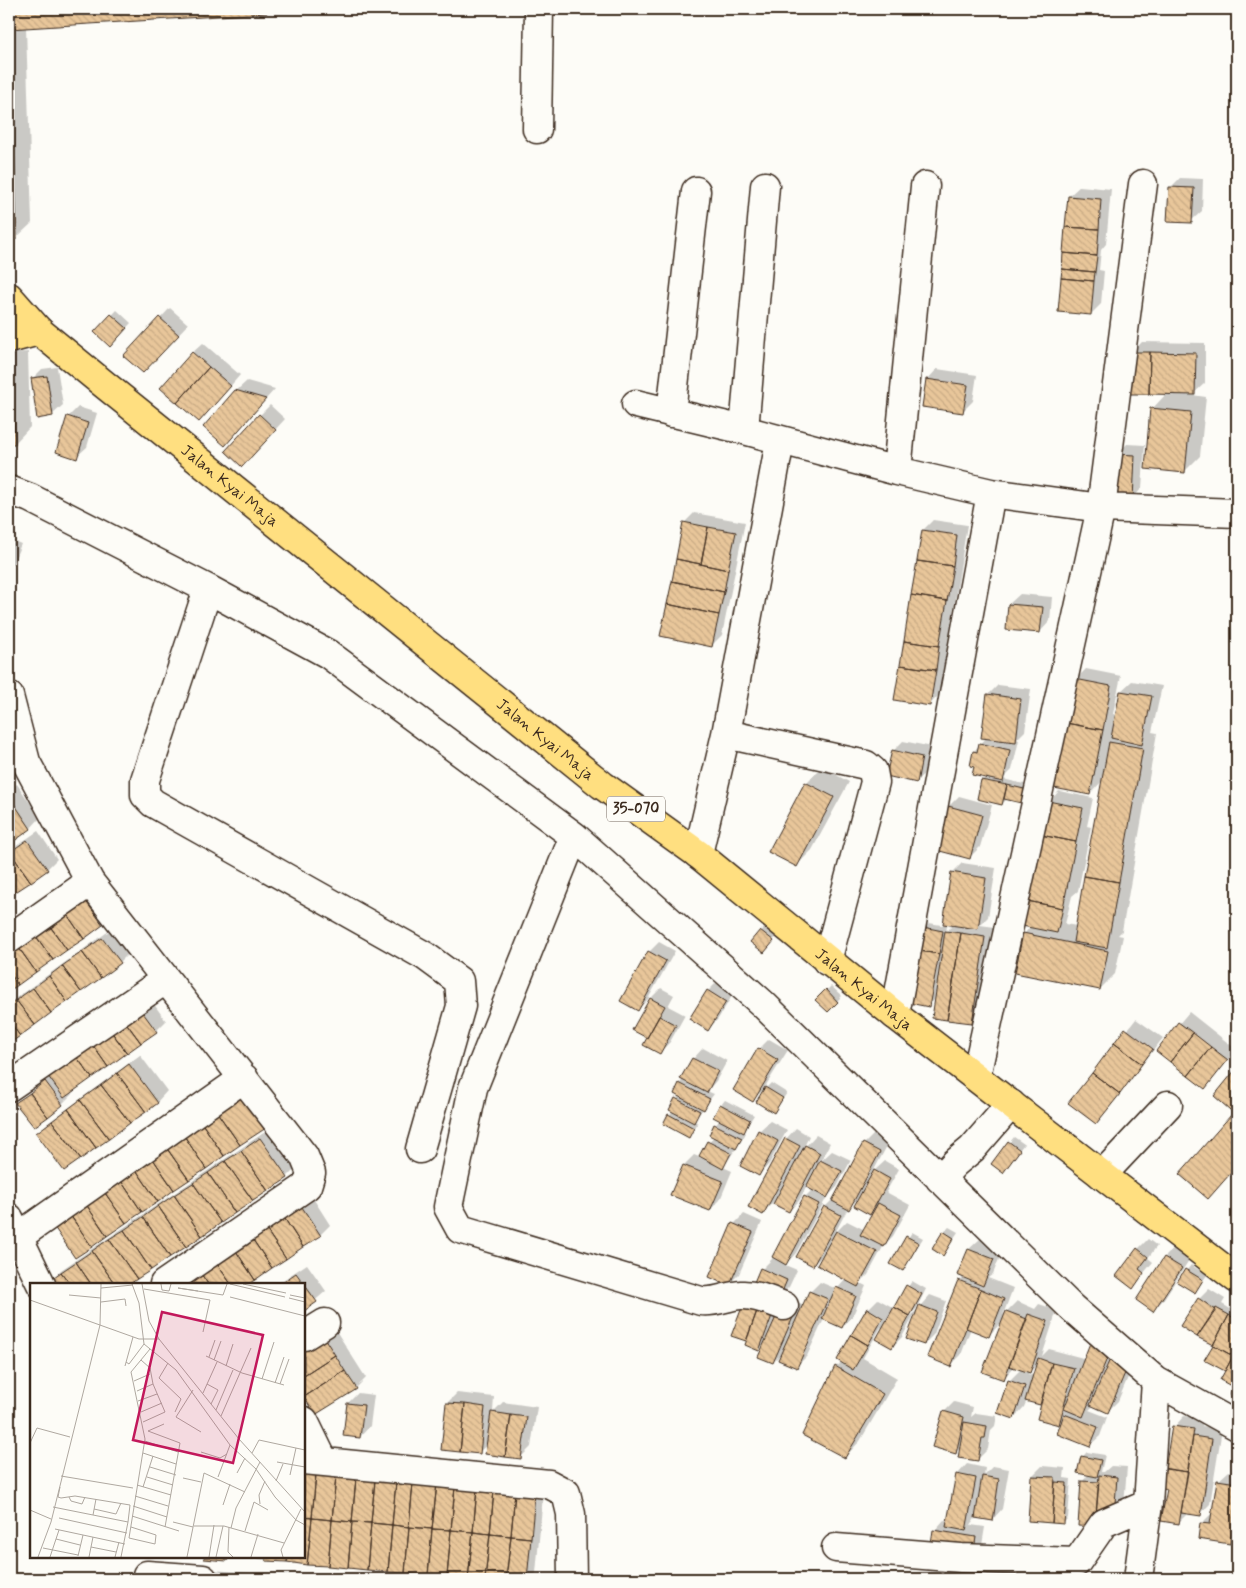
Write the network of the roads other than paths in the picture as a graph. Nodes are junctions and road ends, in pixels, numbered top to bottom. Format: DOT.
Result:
graph roads {
  1 [pos="539,9"];
  2 [pos="537,129"];
  3 [pos="1143,184"];
  4 [pos="765,186"];
  5 [pos="925,186"];
  6 [pos="696,191"];
  7 [pos="9,297"];
  8 [pos="39,331"];
  9 [pos="9,339"];
  10 [pos="636,404"];
  11 [pos="671,413"];
  12 [pos="744,430"];
  13 [pos="780,441"];
  14 [pos="897,472"];
  15 [pos="9,490"];
  16 [pos="992,492"];
  17 [pos="1101,508"];
  18 [pos="1237,513"];
  19 [pos="208,590"];
  20 [pos="9,696"];
  21 [pos="726,734"];
  22 [pos="17,769"];
  23 [pos="574,836"];
  24 [pos="698,854"];
  25 [pos="90,882"];
  26 [pos="9,939"];
  27 [pos="827,961"];
  28 [pos="166,980"];
  29 [pos="895,1015"];
  30 [pos="976,1076"];
  31 [pos="244,1078"];
  32 [pos="9,1087"];
  33 [pos="1011,1104"];
  34 [pos="1168,1105"];
  35 [pos="420,1149"];
  36 [pos="956,1164"];
  37 [pos="1102,1175"];
  38 [pos="13,1228"];
  39 [pos="1237,1279"];
  40 [pos="40,1283"];
  41 [pos="165,1283"];
  42 [pos="784,1306"];
  43 [pos="1156,1381"];
  44 [pos="305,1424"];
  45 [pos="1237,1426"];
  46 [pos="314,1461"];
  47 [pos="1148,1504"];
  48 [pos="836,1548"];
  49 [pos="146,1570"];
  50 [pos="203,1579"];
  51 [pos="572,1579"];
  52 [pos="1138,1579"];
  1 -- 2 [label="street"];
  3 -- 17 [label="street"];
  4 -- 12 [label="street"];
  5 -- 14 [label="street"];
  6 -- 11 [label="street"];
  7 -- 8 [label="main road, Jalan Kyai Maja / 35-070"];
  8 -- 9 [label="main road"];
  8 -- 24 [label="main road, Jalan Kyai Maja / 35-070"];
  10 -- 11 [label="street"];
  11 -- 12 [label="street"];
  12 -- 13 [label="street"];
  13 -- 14 [label="street"];
  13 -- 21 [label="street"];
  14 -- 16 [label="street"];
  15 -- 19 [label="street"];
  16 -- 17 [label="street"];
  16 -- 29 [label="street"];
  17 -- 18 [label="street"];
  17 -- 30 [label="street"];
  19 -- 23 [label="street"];
  19 -- 35 [label="street"];
  20 -- 22 [label="street"];
  21 -- 24 [label="street"];
  21 -- 27 [label="street"];
  22 -- 25 [label="street"];
  23 -- 36 [label="street"];
  23 -- 42 [label="street"];
  24 -- 27 [label="main road, Jalan Kyai Maja / 35-070"];
  25 -- 26 [label="street"];
  25 -- 28 [label="street"];
  27 -- 29 [label="main road, Jalan Kyai Maja / 35-070"];
  28 -- 31 [label="street"];
  28 -- 32 [label="street"];
  29 -- 30 [label="main road, Jalan Kyai Maja / 35-070"];
  30 -- 33 [label="main road, Jalan Kyai Maja / 35-070"];
  31 -- 38 [label="street"];
  31 -- 41 [label="street"];
  33 -- 36 [label="street"];
  33 -- 37 [label="main road, Jalan Kyai Maja / 35-070"];
  34 -- 37 [label="street"];
  36 -- 43 [label="street"];
  37 -- 39 [label="main road, Jalan Kyai Maja / 35-070"];
  38 -- 40 [label="street"];
  43 -- 45 [label="street"];
  43 -- 47 [label="street"];
  44 -- 46 [label="street"];
  46 -- 51 [label="street"];
  47 -- 48 [label="street"];
  47 -- 52 [label="street"];
  49 -- 50 [label="street"];
}
